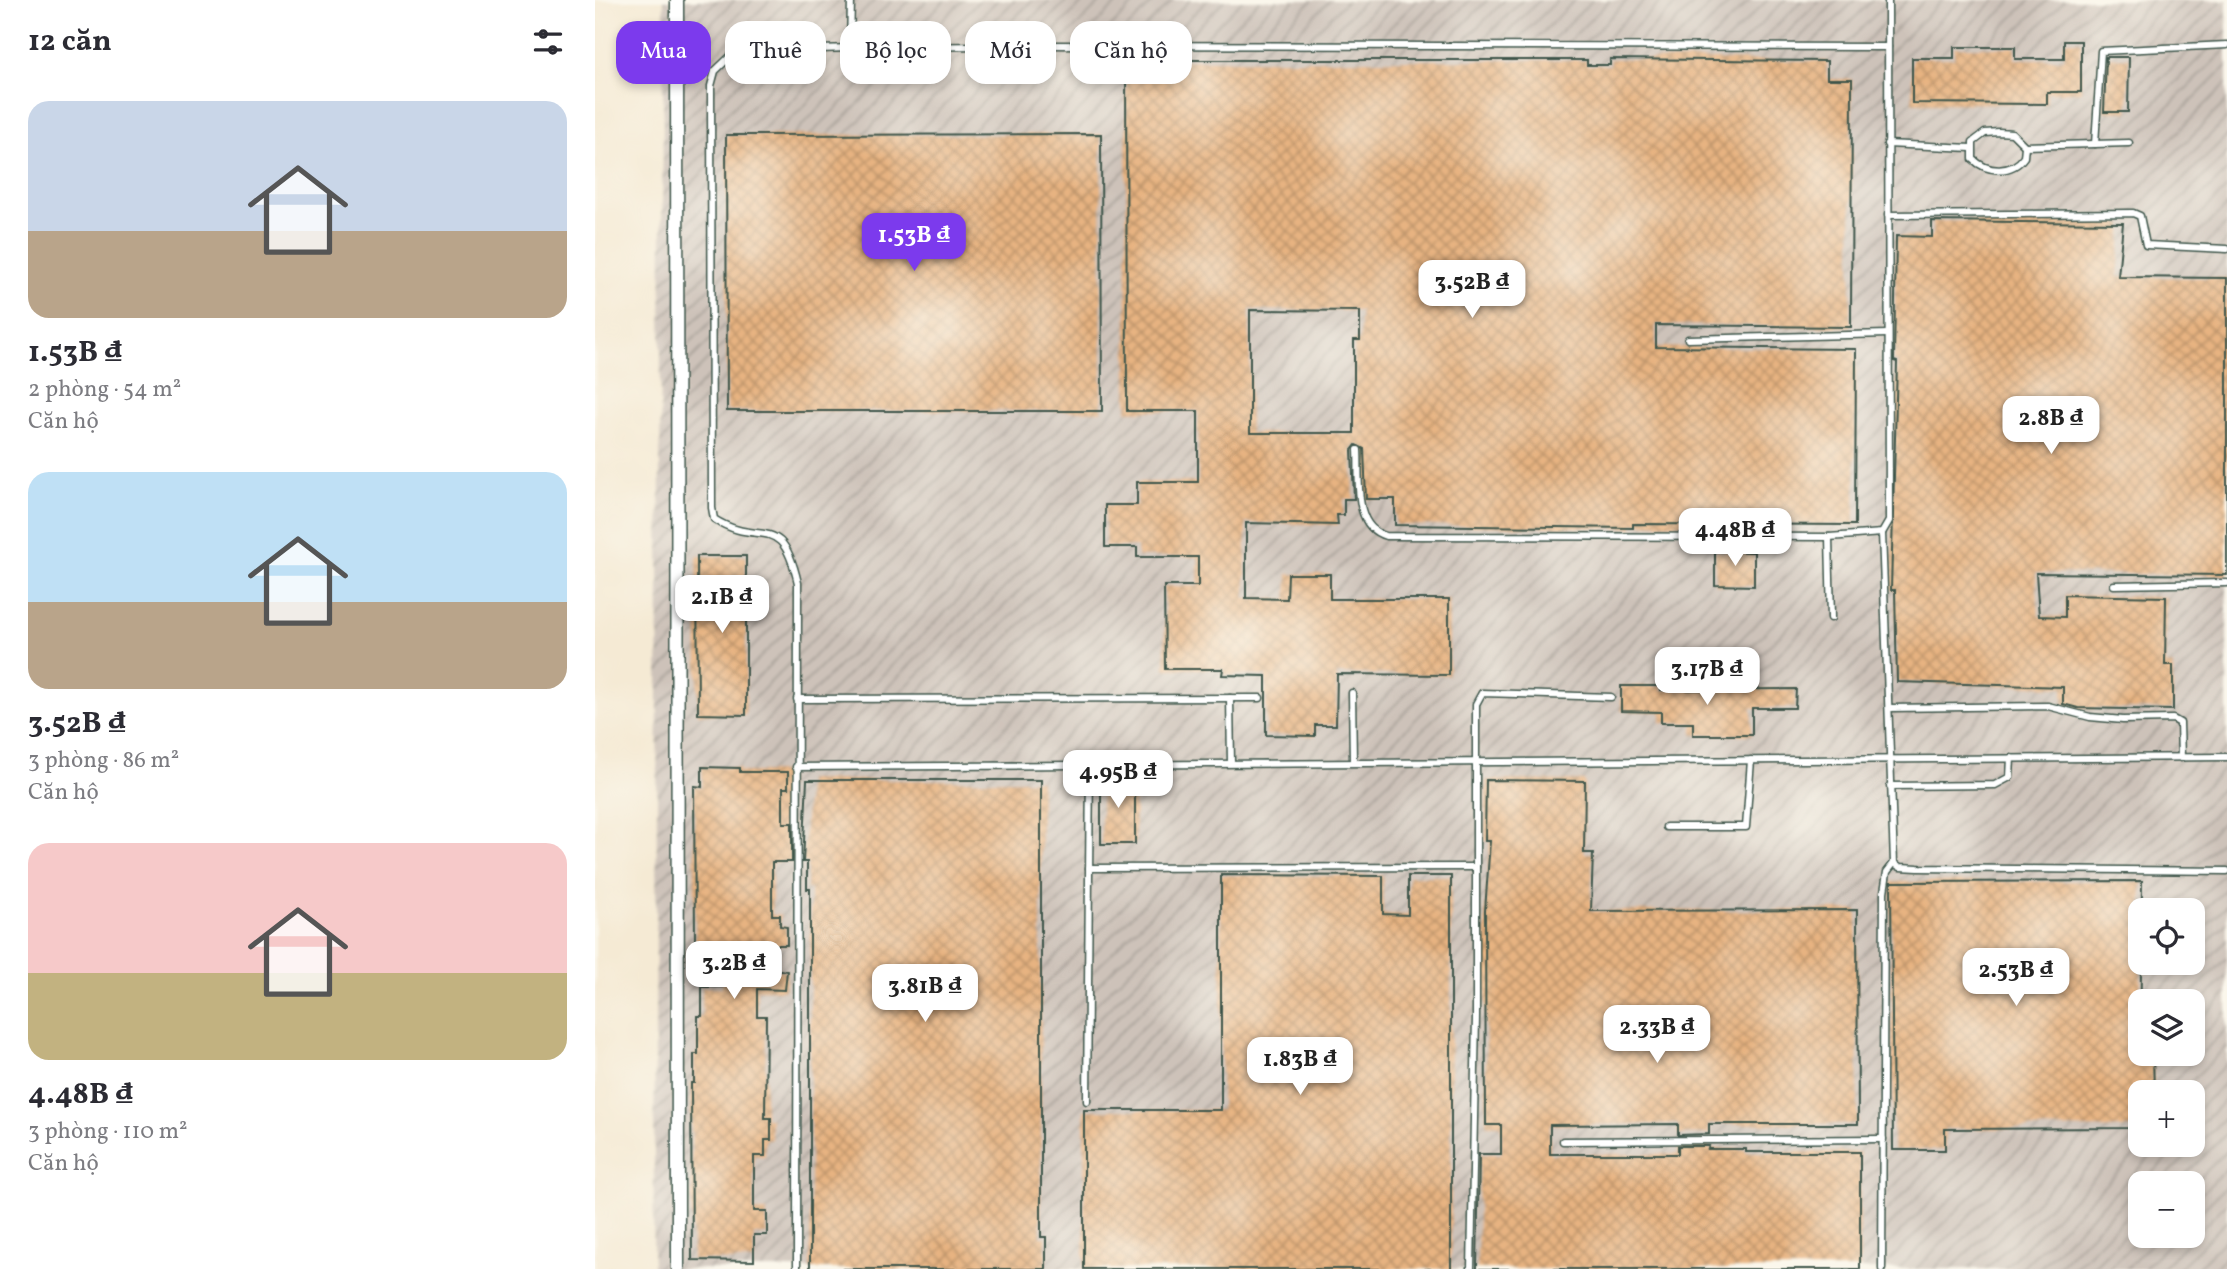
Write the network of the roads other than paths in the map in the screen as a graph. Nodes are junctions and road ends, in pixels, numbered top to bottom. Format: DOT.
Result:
graph roads {
  1 [pos="677,0"];
  2 [pos="851,0"];
  3 [pos="1888,0"];
  4 [pos="851,21"];
  5 [pos="2227,44"];
  6 [pos="951,46"];
  7 [pos="1888,47"];
  8 [pos="840,48"];
  9 [pos="2129,143"];
  10 [pos="1887,144"];
  11 [pos="2095,144"];
  12 [pos="2025,146"];
  13 [pos="1971,148"];
  14 [pos="1888,215"];
  15 [pos="2227,249"];
  16 [pos="1888,334"];
  17 [pos="1688,338"];
  18 [pos="1358,450"];
  19 [pos="1882,533"];
  20 [pos="1829,537"];
  21 [pos="2227,583"];
  22 [pos="2114,585"];
  23 [pos="1832,618"];
  24 [pos="1352,694"];
  25 [pos="1611,697"];
  26 [pos="1230,698"];
  27 [pos="1260,698"];
  28 [pos="797,699"];
  29 [pos="1890,708"];
  30 [pos="2227,757"];
  31 [pos="2011,758"];
  32 [pos="2181,758"];
  33 [pos="1889,759"];
  34 [pos="1751,760"];
  35 [pos="1353,762"];
  36 [pos="1475,762"];
  37 [pos="1231,763"];
  38 [pos="1090,764"];
  39 [pos="796,767"];
  40 [pos="1890,786"];
  41 [pos="1666,827"];
  42 [pos="1894,863"];
  43 [pos="1476,867"];
  44 [pos="1089,868"];
  45 [pos="2227,871"];
  46 [pos="1087,1101"];
  47 [pos="1882,1139"];
  48 [pos="1563,1141"];
  49 [pos="678,1269"];
  50 [pos="797,1269"];
  51 [pos="1471,1269"];
  52 [pos="1882,1269"];
  1 -- 49 [label="street"];
  2 -- 4 [label="lane"];
  3 -- 7 [label="lane"];
  5 -- 11 [label="lane"];
  6 -- 7 [label="lane"];
  7 -- 10 [label="lane"];
  8 -- 28 [label="lane"];
  9 -- 11 [label="lane"];
  10 -- 13 [label="lane"];
  10 -- 14 [label="lane"];
  11 -- 12 [label="lane"];
  12 -- 13 [label="lane"];
  12 -- 13 [label="lane"];
  14 -- 15 [label="lane"];
  14 -- 16 [label="lane"];
  16 -- 17 [label="lane"];
  16 -- 19 [label="lane"];
  18 -- 20 [label="lane"];
  19 -- 20 [label="lane"];
  19 -- 29 [label="lane"];
  20 -- 23 [label="lane"];
  21 -- 22 [label="lane"];
  24 -- 35 [label="lane"];
  25 -- 36 [label="lane"];
  26 -- 27 [label="lane"];
  26 -- 28 [label="lane"];
  26 -- 37 [label="lane"];
  28 -- 39 [label="lane"];
  29 -- 32 [label="lane"];
  29 -- 33 [label="lane"];
  30 -- 32 [label="lane"];
  31 -- 32 [label="lane"];
  31 -- 33 [label="lane"];
  31 -- 40 [label="lane"];
  33 -- 34 [label="lane"];
  33 -- 40 [label="lane"];
  34 -- 36 [label="lane"];
  34 -- 41 [label="lane"];
  35 -- 36 [label="lane"];
  35 -- 37 [label="lane"];
  36 -- 43 [label="lane"];
  37 -- 38 [label="lane"];
  38 -- 39 [label="lane"];
  38 -- 44 [label="lane"];
  39 -- 50 [label="lane"];
  40 -- 42 [label="lane"];
  42 -- 45 [label="lane"];
  42 -- 47 [label="lane"];
  43 -- 44 [label="lane"];
  43 -- 51 [label="lane"];
  44 -- 46 [label="lane"];
  47 -- 48 [label="lane"];
  47 -- 52 [label="lane"];
}
